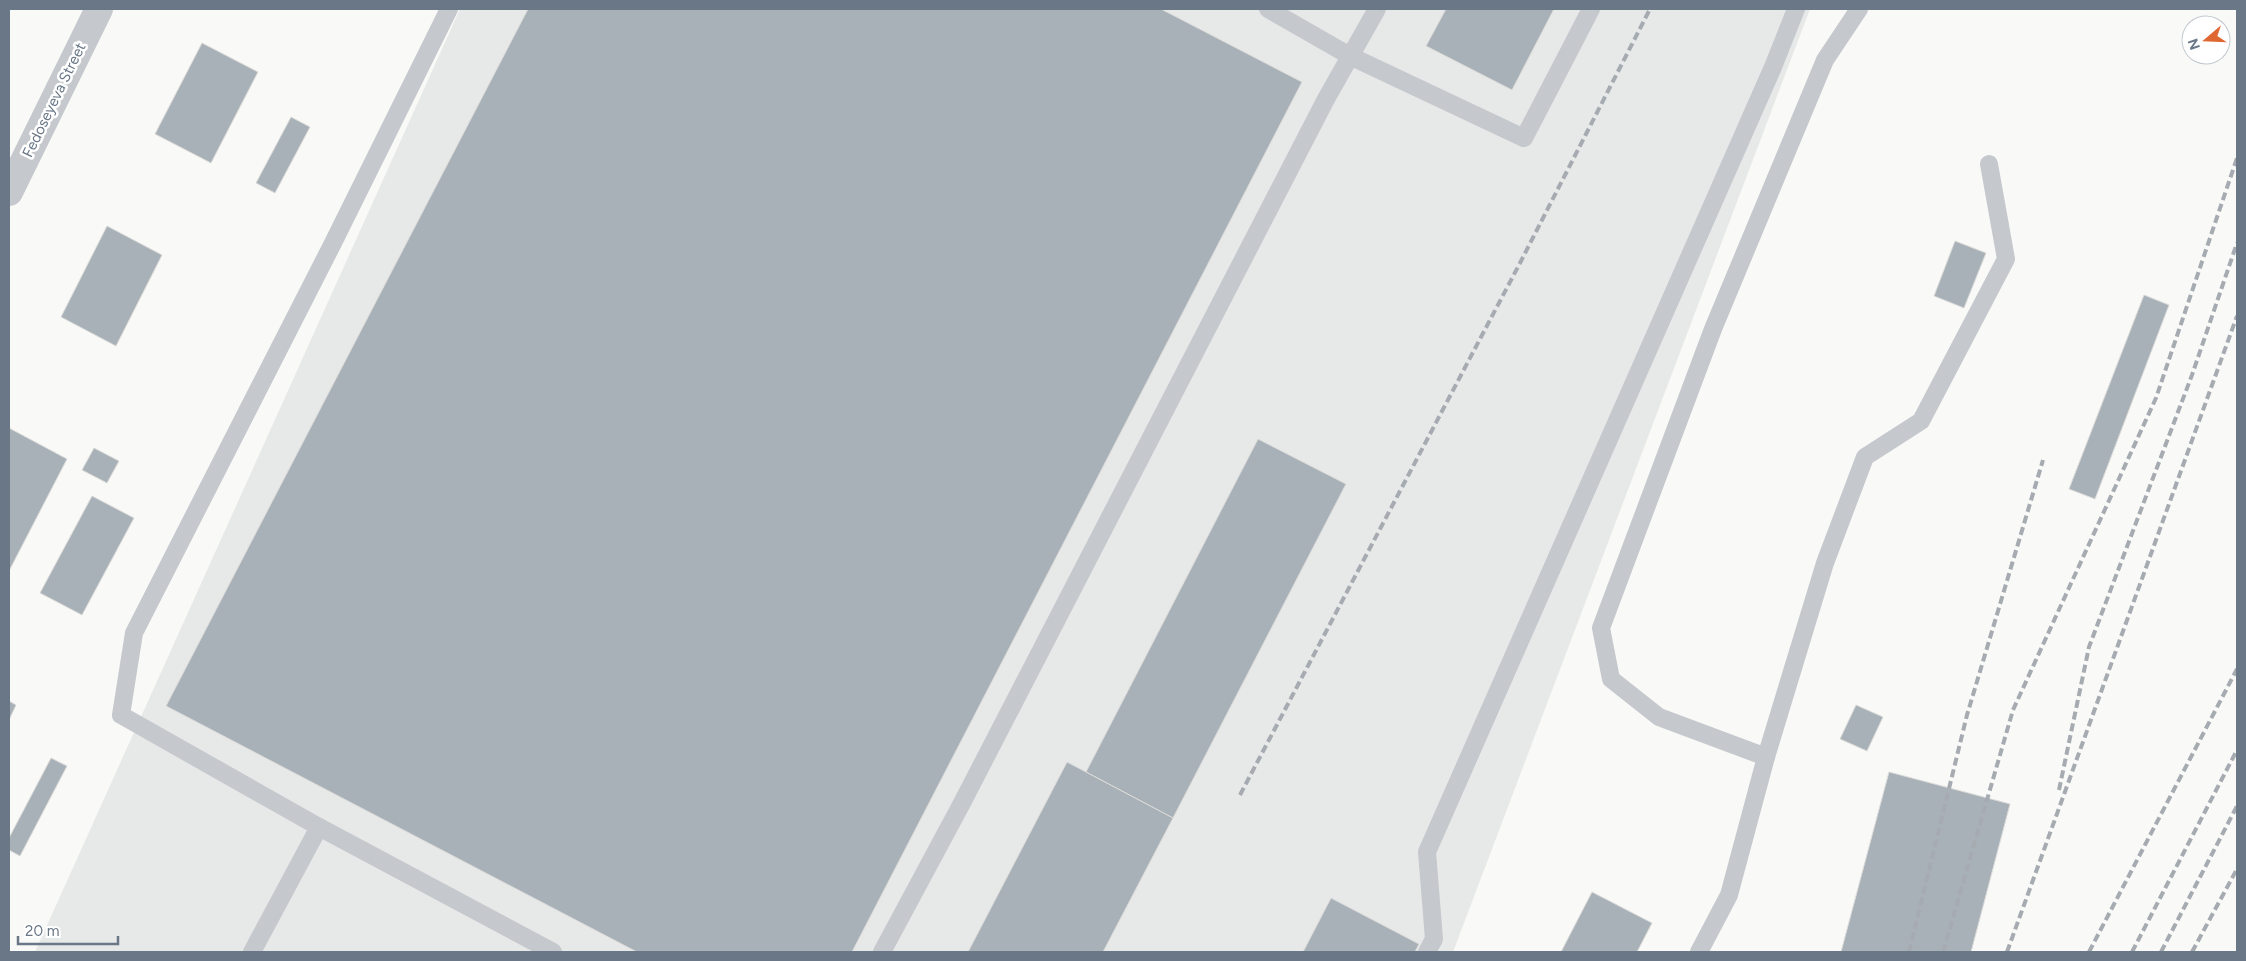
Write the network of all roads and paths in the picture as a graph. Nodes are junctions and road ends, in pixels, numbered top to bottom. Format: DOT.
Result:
graph roads {
  1 [pos="99,9"];
  2 [pos="449,9"];
  3 [pos="1268,9"];
  4 [pos="1377,9"];
  5 [pos="1591,9"];
  6 [pos="1796,9"];
  7 [pos="1859,9"];
  8 [pos="1350,56"];
  9 [pos="1990,164"];
  10 [pos="9,192"];
  11 [pos="1766,757"];
  12 [pos="319,827"];
  13 [pos="252,952"];
  14 [pos="553,952"];
  15 [pos="882,952"];
  16 [pos="1428,952"];
  17 [pos="1699,952"];
  1 -- 10 [label="street, Fedoseyeva Street"];
  2 -- 12 [label="lane"];
  3 -- 8 [label="lane"];
  4 -- 8 [label="lane"];
  5 -- 8 [label="lane"];
  6 -- 16 [label="lane"];
  7 -- 11 [label="lane"];
  8 -- 15 [label="lane"];
  9 -- 11 [label="lane"];
  11 -- 17 [label="lane"];
  12 -- 13 [label="lane"];
  12 -- 14 [label="lane"];
}
